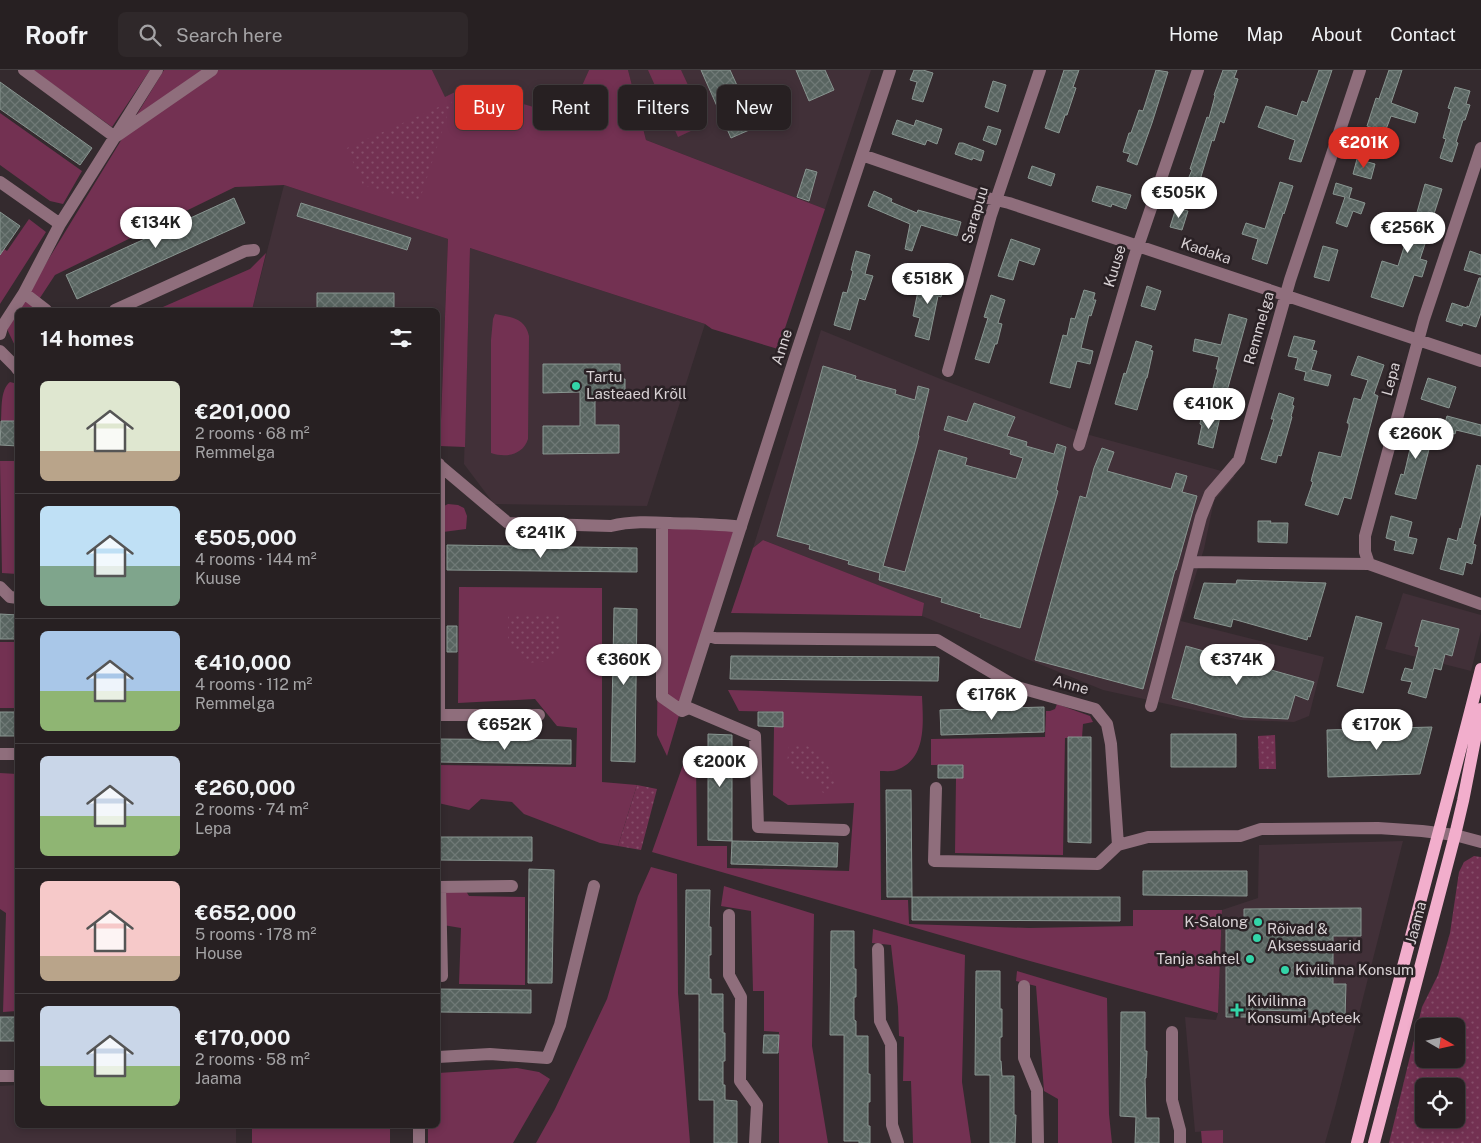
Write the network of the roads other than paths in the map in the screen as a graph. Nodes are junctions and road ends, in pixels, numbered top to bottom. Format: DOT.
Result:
graph roads {
  1 [pos="24,70"];
  2 [pos="157,70"];
  3 [pos="212,70"];
  4 [pos="890,70"];
  5 [pos="1040,70"];
  6 [pos="1198,70"];
  7 [pos="1360,70"];
  8 [pos="115,137"];
  9 [pos="1481,148"];
  10 [pos="862,155"];
  11 [pos="0,182"];
  12 [pos="996,200"];
  13 [pos="60,224"];
  14 [pos="1138,246"];
  15 [pos="254,250"];
  16 [pos="24,293"];
  17 [pos="1285,295"];
  18 [pos="43,308"];
  19 [pos="119,308"];
  20 [pos="0,334"];
  21 [pos="1418,340"];
  22 [pos="0,351"];
  23 [pos="1481,362"];
  24 [pos="15,366"];
  25 [pos="948,371"];
  26 [pos="1079,445"];
  27 [pos="440,466"];
  28 [pos="662,523"];
  29 [pos="741,528"];
  30 [pos="1189,562"];
  31 [pos="1369,564"];
  32 [pos="0,587"];
  33 [pos="15,598"];
  34 [pos="1481,604"];
  35 [pos="707,635"];
  36 [pos="1481,669"];
  37 [pos="1151,706"];
  38 [pos="1481,709"];
  39 [pos="682,711"];
  40 [pos="440,715"];
  41 [pos="539,715"];
  42 [pos="0,754"];
  43 [pos="15,754"];
  44 [pos="936,788"];
  45 [pos="844,830"];
  46 [pos="1439,832"];
  47 [pos="1456,835"];
  48 [pos="1481,842"];
  49 [pos="1118,845"];
  50 [pos="512,886"];
  51 [pos="594,886"];
  52 [pos="440,887"];
  53 [pos="729,915"];
  54 [pos="440,917"];
  55 [pos="878,949"];
  56 [pos="442,976"];
  57 [pos="1024,986"];
  58 [pos="1172,1032"];
  59 [pos="440,1056"];
  60 [pos="0,1076"];
  61 [pos="15,1076"];
  62 [pos="419,1128"];
  63 [pos="419,1143"];
  64 [pos="755,1143"];
  65 [pos="898,1143"];
  66 [pos="1038,1143"];
  67 [pos="1180,1143"];
  68 [pos="1357,1143"];
  69 [pos="1374,1143"];
  1 -- 8 [label="street"];
  2 -- 8 [label="street"];
  3 -- 8 [label="street"];
  4 -- 10 [label="street, Anne"];
  5 -- 12 [label="street, Sarapuu"];
  6 -- 14 [label="street, Kuuse"];
  7 -- 17 [label="street, Remmelga"];
  8 -- 13 [label="street"];
  9 -- 21 [label="street, Lepa"];
  10 -- 12 [label="street, Kadaka"];
  10 -- 29 [label="street, Anne"];
  11 -- 13 [label="street"];
  12 -- 14 [label="street, Kadaka"];
  12 -- 25 [label="street, Sarapuu"];
  13 -- 16 [label="street"];
  14 -- 17 [label="street, Kadaka"];
  14 -- 26 [label="street, Kuuse"];
  15 -- 19 [label="street"];
  16 -- 18 [label="street"];
  16 -- 20 [label="street"];
  17 -- 21 [label="street, Kadaka"];
  17 -- 30 [label="street, Remmelga"];
  21 -- 23 [label="street, Kadaka"];
  21 -- 31 [label="street, Lepa"];
  22 -- 24 [label="street"];
  27 -- 28 [label="street"];
  28 -- 29 [label="street"];
  28 -- 39 [label="street"];
  29 -- 35 [label="street, Anne"];
  30 -- 31 [label="street"];
  30 -- 37 [label="street, Remmelga"];
  31 -- 34 [label="street"];
  32 -- 33 [label="street"];
  35 -- 39 [label="street, Anne"];
  35 -- 49 [label="street, Anne"];
  36 -- 46 [label="main road, Jaama"];
  38 -- 47 [label="main road, Jaama"];
  39 -- 45 [label="street"];
  40 -- 41 [label="street"];
  42 -- 43 [label="street"];
  44 -- 49 [label="street"];
  46 -- 47 [label="street"];
  46 -- 49 [label="street"];
  46 -- 68 [label="main road, Jaama"];
  47 -- 48 [label="street"];
  47 -- 69 [label="main road, Jaama"];
  50 -- 52 [label="street"];
  51 -- 59 [label="street"];
  53 -- 64 [label="street"];
  54 -- 56 [label="street"];
  55 -- 65 [label="street"];
  57 -- 66 [label="street"];
  58 -- 67 [label="street"];
  60 -- 61 [label="street"];
  62 -- 63 [label="street"];
}
